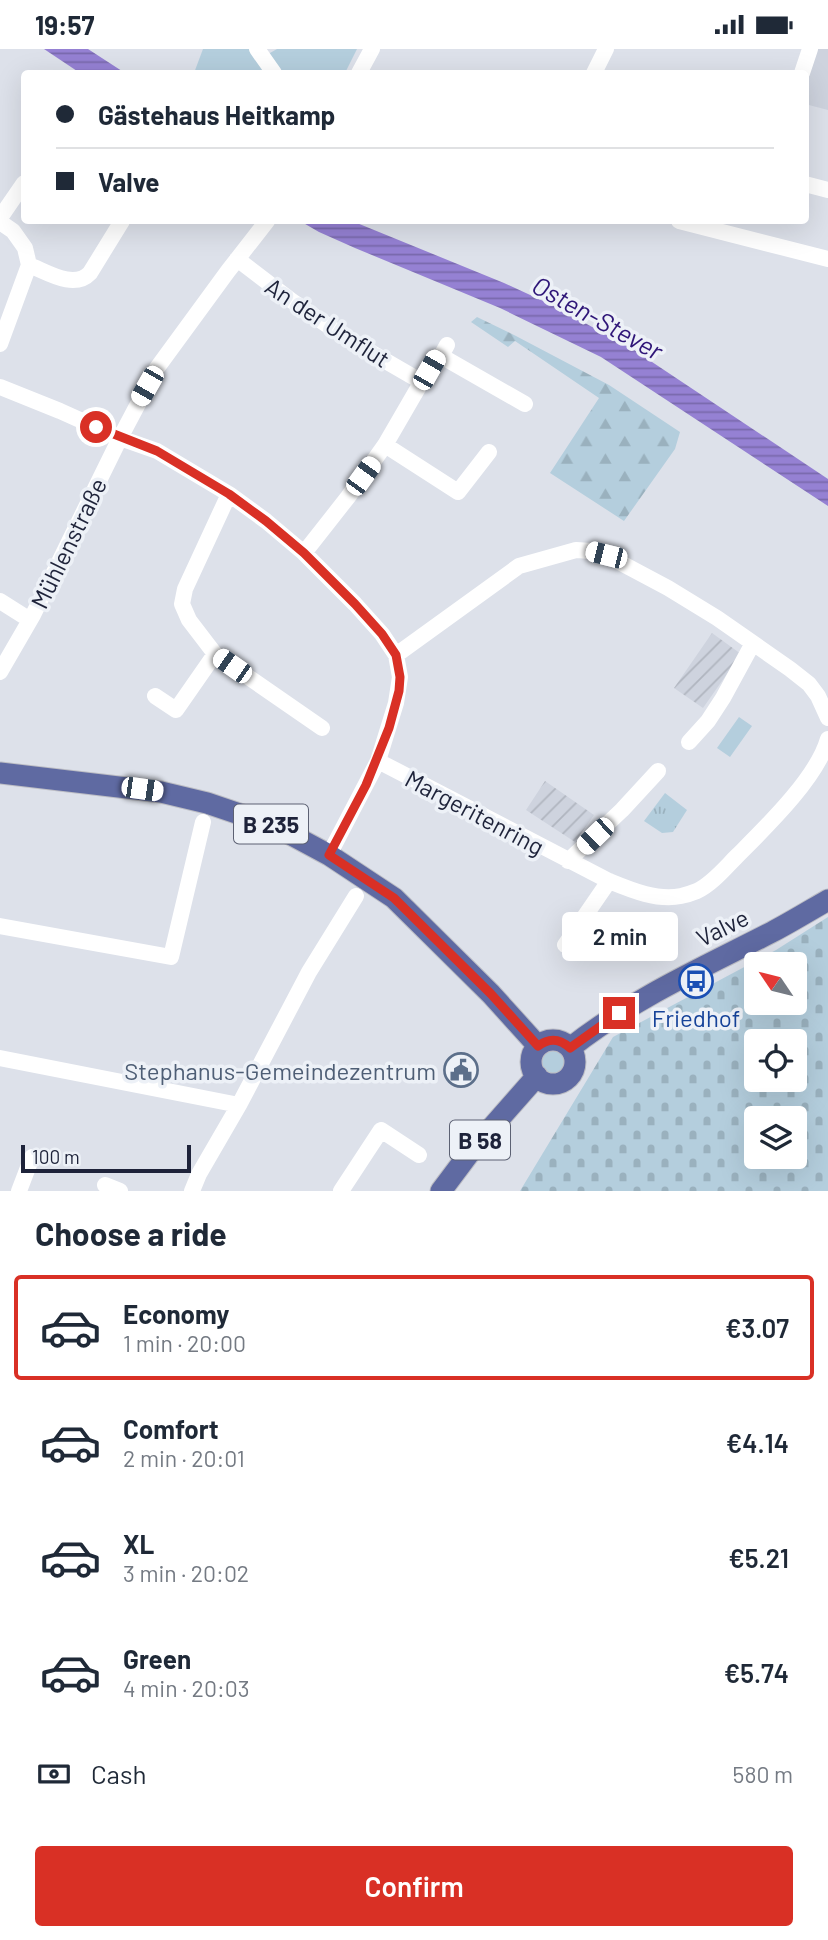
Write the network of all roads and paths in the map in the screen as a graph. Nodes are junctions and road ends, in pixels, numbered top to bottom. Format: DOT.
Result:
graph roads {
  1 [pos="257,49"];
  2 [pos="372,49"];
  3 [pos="606,49"];
  4 [pos="810,49"];
  5 [pos="272,70"];
  6 [pos="361,70"];
  7 [pos="596,70"];
  8 [pos="803,70"];
  9 [pos="809,185"];
  10 [pos="21,188"];
  11 [pos="828,190"];
  12 [pos="0,220"];
  13 [pos="120,224"];
  14 [pos="265,224"];
  15 [pos="691,224"];
  16 [pos="237,259"];
  17 [pos="828,259"];
  18 [pos="29,265"];
  19 [pos="0,344"];
  20 [pos="422,382"];
  21 [pos="0,387"];
  22 [pos="525,404"];
  23 [pos="120,438"];
  24 [pos="385,445"];
  25 [pos="489,452"];
  26 [pos="229,494"];
  27 [pos="304,553"];
  28 [pos="0,601"];
  29 [pos="30,621"];
  30 [pos="752,643"];
  31 [pos="215,654"];
  32 [pos="396,655"];
  33 [pos="0,672"];
  34 [pos="155,695"];
  35 [pos="828,718"];
  36 [pos="321,728"];
  37 [pos="828,739"];
  38 [pos="689,742"];
  39 [pos="377,761"];
  40 [pos="659,771"];
  41 [pos="0,773"];
  42 [pos="203,822"];
  43 [pos="329,855"];
  44 [pos="568,861"];
  45 [pos="609,881"];
  46 [pos="356,896"];
  47 [pos="828,900"];
  48 [pos="0,926"];
  49 [pos="565,945"];
  50 [pos="538,1046"];
  51 [pos="570,1048"];
  52 [pos="0,1058"];
  53 [pos="537,1076"];
  54 [pos="239,1105"];
  55 [pos="419,1154"];
  56 [pos="32,1157"];
  57 [pos="19,1191"];
  58 [pos="192,1191"];
  59 [pos="341,1191"];
  60 [pos="440,1191"];
  1 -- 5 [label="street"];
  2 -- 6 [label="street"];
  3 -- 7 [label="street"];
  4 -- 8 [label="street"];
  9 -- 11 [label="street"];
  10 -- 12 [label="street"];
  12 -- 18 [label="street"];
  13 -- 18 [label="street"];
  14 -- 16 [label="street, Mühlenstraße"];
  15 -- 17 [label="street"];
  16 -- 20 [label="street, An der Umflut"];
  16 -- 23 [label="street, Mühlenstraße"];
  18 -- 19 [label="street"];
  20 -- 22 [label="street"];
  20 -- 24 [label="street"];
  21 -- 23 [label="street"];
  23 -- 26 [label="street"];
  23 -- 29 [label="street, Mühlenstraße"];
  24 -- 25 [label="street"];
  24 -- 27 [label="street"];
  26 -- 27 [label="street"];
  26 -- 31 [label="street"];
  27 -- 32 [label="street"];
  28 -- 29 [label="street, Mühlenstraße"];
  29 -- 33 [label="street, Mühlenstraße"];
  30 -- 32 [label="street"];
  30 -- 35 [label="street"];
  30 -- 38 [label="street"];
  31 -- 34 [label="street"];
  31 -- 36 [label="street"];
  32 -- 39 [label="street"];
  37 -- 45 [label="street, Margeritenring"];
  39 -- 43 [label="street"];
  39 -- 44 [label="street, Margeritenring"];
  40 -- 44 [label="street"];
  41 -- 43 [label="main road, B 235"];
  42 -- 48 [label="street"];
  43 -- 50 [label="main road, B 235"];
  44 -- 45 [label="street, Margeritenring"];
  45 -- 49 [label="street"];
  46 -- 54 [label="street"];
  47 -- 51 [label="main road, Valve"];
  50 -- 51 [label="main road"];
  50 -- 53 [label="main road"];
  51 -- 53 [label="main road"];
  52 -- 54 [label="street"];
  53 -- 60 [label="main road, B 58"];
  54 -- 58 [label="street"];
  55 -- 59 [label="street"];
  56 -- 57 [label="street"];
}
